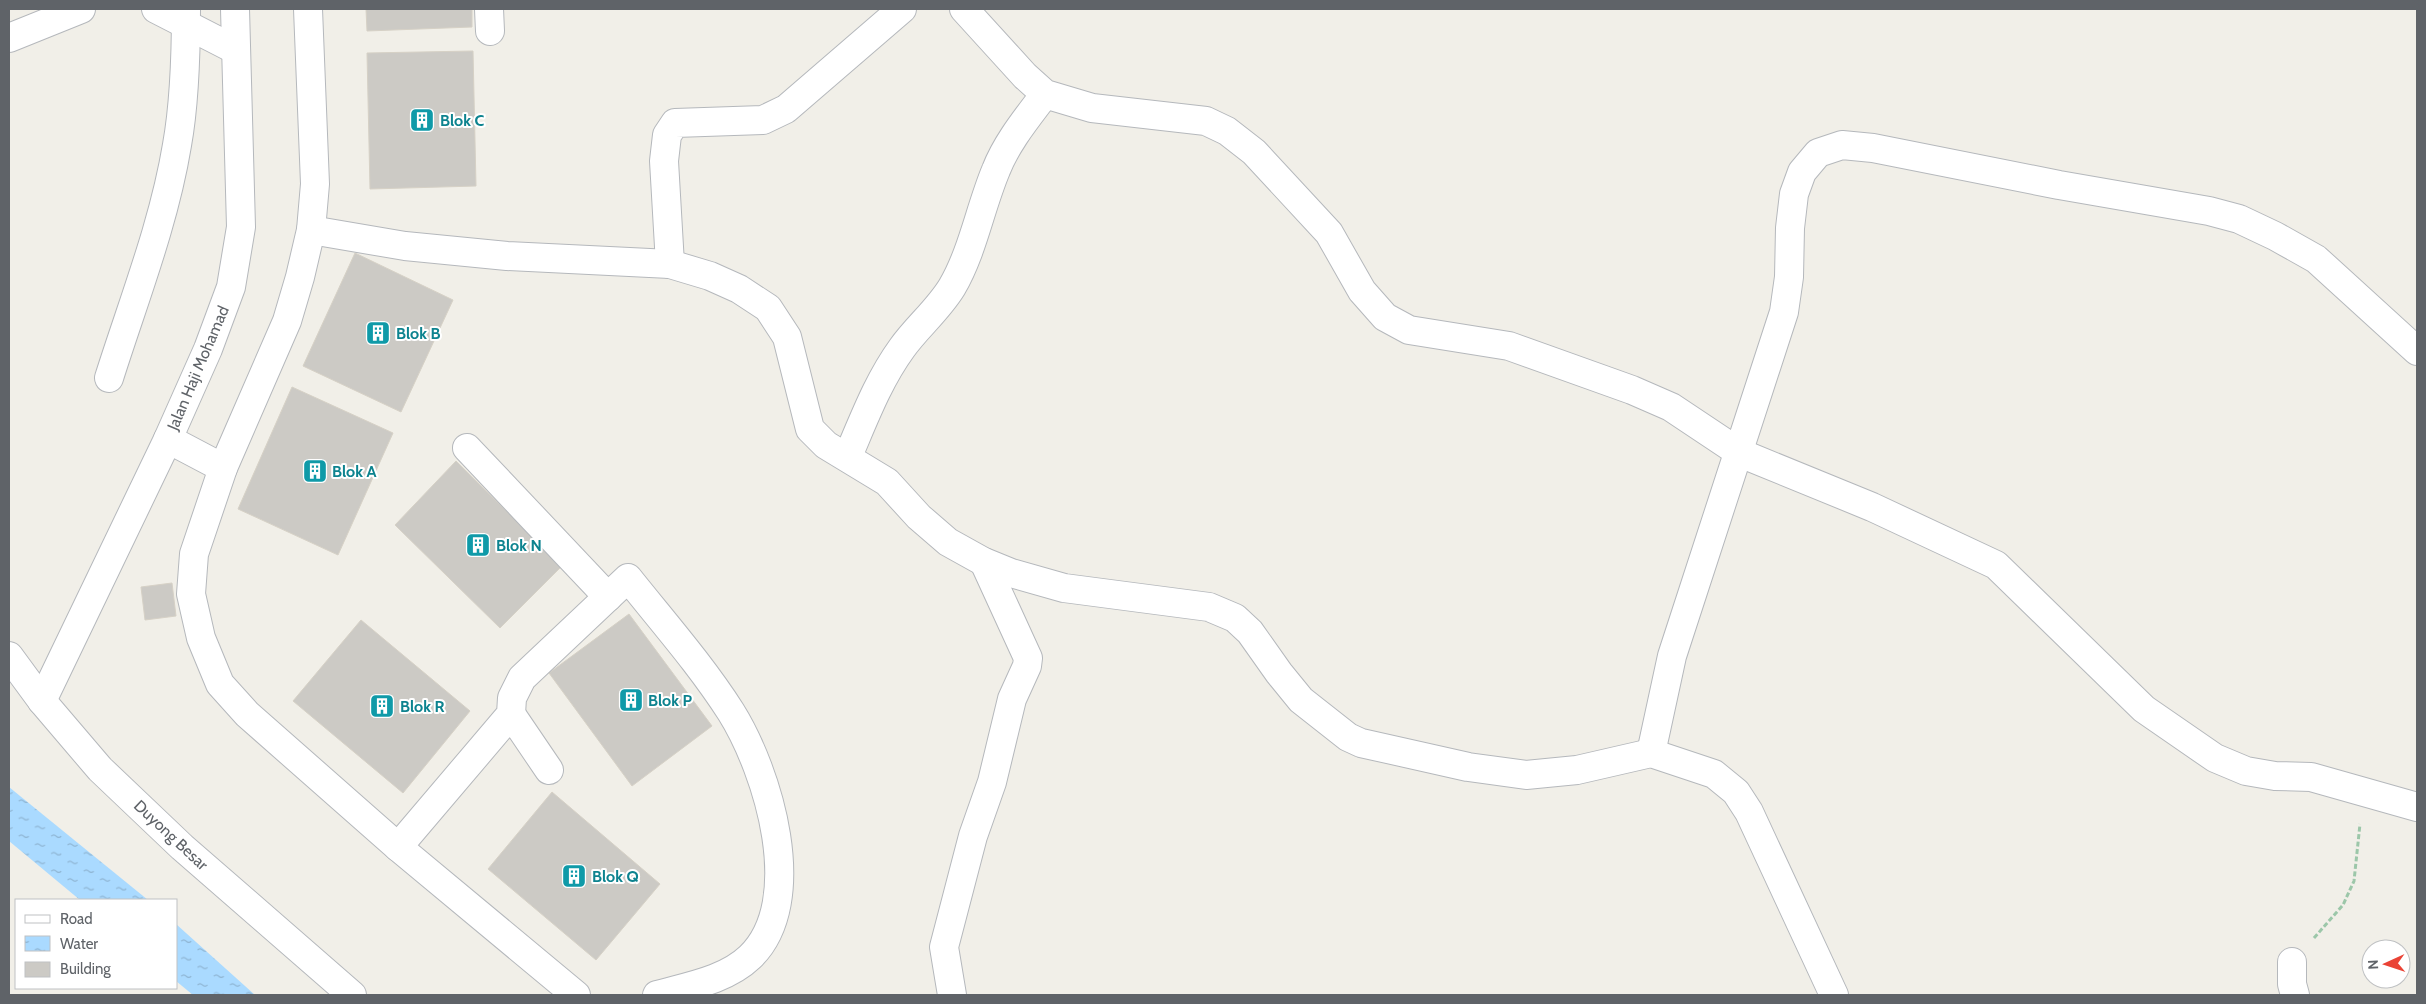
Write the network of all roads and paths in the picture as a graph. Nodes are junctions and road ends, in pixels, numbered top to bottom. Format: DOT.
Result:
graph roads {
  1 [pos="82,9"];
  2 [pos="156,9"];
  3 [pos="234,9"];
  4 [pos="308,9"];
  5 [pos="902,9"];
  6 [pos="964,9"];
  7 [pos="186,17"];
  8 [pos="9,38"];
  9 [pos="236,50"];
  10 [pos="1045,94"];
  11 [pos="311,230"];
  12 [pos="670,264"];
  13 [pos="2417,351"];
  14 [pos="109,378"];
  15 [pos="168,439"];
  16 [pos="467,448"];
  17 [pos="1740,453"];
  18 [pos="848,456"];
  19 [pos="223,468"];
  20 [pos="984,562"];
  21 [pos="608,597"];
  22 [pos="9,656"];
  23 [pos="42,701"];
  24 [pos="511,714"];
  25 [pos="1651,752"];
  26 [pos="549,770"];
  27 [pos="2364,791"];
  28 [pos="2417,807"];
  29 [pos="398,847"];
  30 [pos="2292,962"];
  31 [pos="352,995"];
  32 [pos="576,995"];
  33 [pos="657,995"];
  34 [pos="952,995"];
  35 [pos="1834,995"];
  36 [pos="2295,995"];
  1 -- 8 [label="street"];
  2 -- 7 [label="street"];
  3 -- 9 [label="street, Jalan Haji Mohamad"];
  4 -- 11 [label="street"];
  5 -- 12 [label="street"];
  6 -- 10 [label="street"];
  7 -- 9 [label="street"];
  7 -- 14 [label="street"];
  9 -- 15 [label="street, Jalan Haji Mohamad"];
  10 -- 17 [label="street"];
  10 -- 18 [label="street"];
  11 -- 12 [label="street"];
  11 -- 19 [label="street"];
  12 -- 18 [label="street"];
  13 -- 17 [label="street"];
  15 -- 19 [label="street"];
  15 -- 23 [label="street, Jalan Haji Mohamad"];
  16 -- 21 [label="street"];
  17 -- 25 [label="street"];
  17 -- 27 [label="street"];
  18 -- 20 [label="street"];
  19 -- 29 [label="street"];
  20 -- 25 [label="street"];
  20 -- 34 [label="street"];
  21 -- 24 [label="street"];
  21 -- 33 [label="street"];
  22 -- 23 [label="street, Duyong Besar"];
  23 -- 31 [label="street, Duyong Besar"];
  24 -- 26 [label="street"];
  24 -- 29 [label="street"];
  25 -- 35 [label="street"];
  27 -- 28 [label="street"];
  27 -- 30 [label="path"];
  29 -- 32 [label="street"];
  30 -- 36 [label="street"];
}
